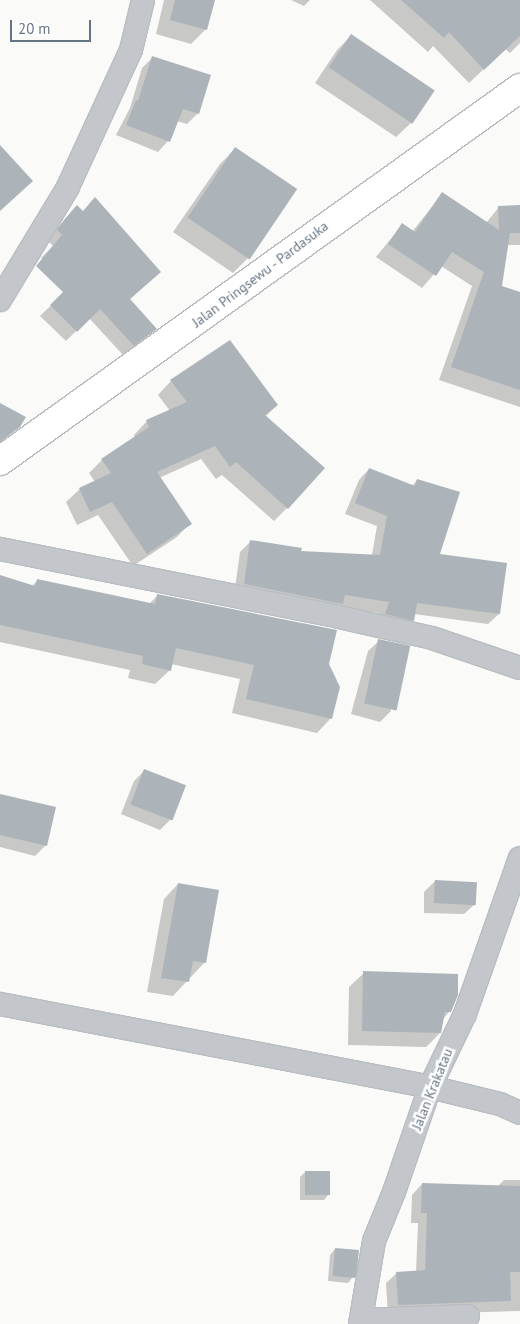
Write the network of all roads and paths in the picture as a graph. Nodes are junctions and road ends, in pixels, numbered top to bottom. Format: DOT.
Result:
graph roads {
  1 [pos="143,0"];
  2 [pos="520,88"];
  3 [pos="0,300"];
  4 [pos="0,461"];
  5 [pos="0,549"];
  6 [pos="520,668"];
  7 [pos="520,858"];
  8 [pos="0,1004"];
  9 [pos="430,1087"];
  10 [pos="520,1113"];
  11 [pos="468,1316"];
  12 [pos="361,1322"];
  1 -- 3 [label="street"];
  2 -- 4 [label="main road, Jalan Pringsewu - Pardasuka"];
  5 -- 6 [label="street"];
  7 -- 9 [label="street, Jalan Krakatau"];
  8 -- 9 [label="street"];
  9 -- 10 [label="street"];
  9 -- 12 [label="street, Jalan Krakatau"];
  11 -- 12 [label="street"];
}
